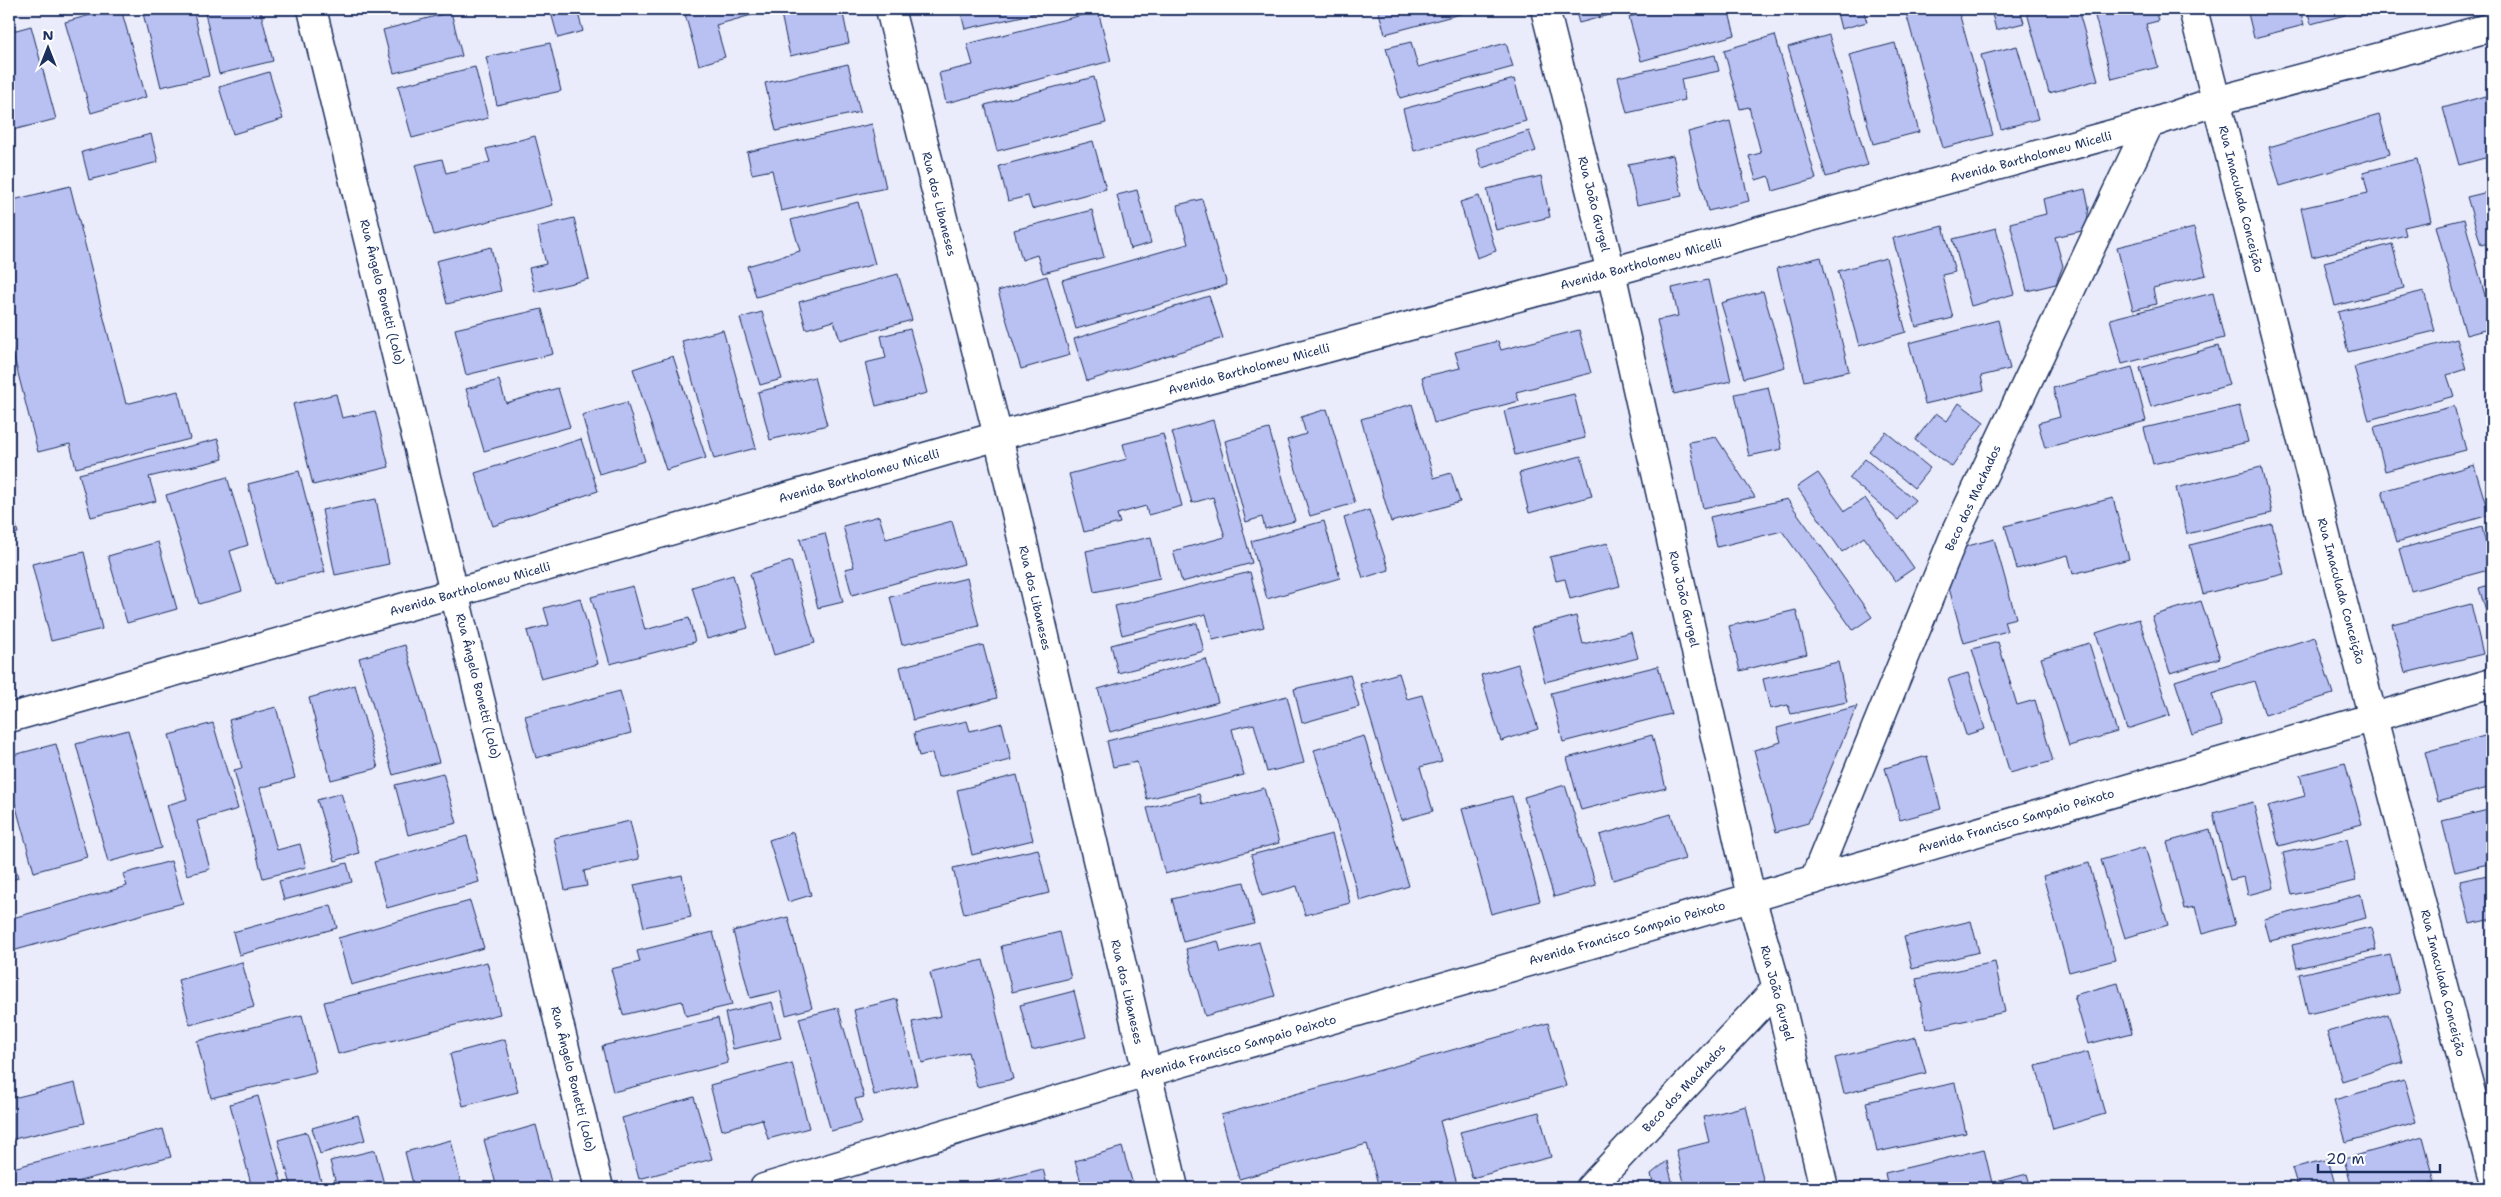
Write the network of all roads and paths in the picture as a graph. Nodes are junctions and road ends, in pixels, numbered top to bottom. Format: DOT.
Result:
graph roads {
  1 [pos="312,9"];
  2 [pos="890,9"];
  3 [pos="1545,9"];
  4 [pos="2193,9"];
  5 [pos="2492,27"];
  6 [pos="2216,101"];
  7 [pos="2150,124"];
  8 [pos="1612,272"];
  9 [pos="998,436"];
  10 [pos="455,593"];
  11 [pos="2492,683"];
  12 [pos="2374,716"];
  13 [pos="9,718"];
  14 [pos="1814,880"];
  15 [pos="1751,897"];
  16 [pos="1777,988"];
  17 [pos="1146,1073"];
  18 [pos="2492,1173"];
  19 [pos="599,1188"];
  20 [pos="764,1188"];
  21 [pos="1174,1188"];
  22 [pos="1590,1188"];
  23 [pos="1824,1188"];
  1 -- 10 [label="street, Rua Ângelo Bonetti (Lolo)"];
  2 -- 9 [label="street, Rua dos Libaneses"];
  3 -- 8 [label="street, Rua João Gurgel"];
  4 -- 6 [label="street, Rua Imaculada Conceição"];
  5 -- 6 [label="street, Avenida Bartholomeu Micelli"];
  6 -- 7 [label="street, Avenida Bartholomeu Micelli"];
  6 -- 12 [label="street, Rua Imaculada Conceição"];
  7 -- 8 [label="street, Avenida Bartholomeu Micelli"];
  7 -- 14 [label="street, Beco dos Machados"];
  8 -- 9 [label="street, Avenida Bartholomeu Micelli"];
  8 -- 15 [label="street, Rua João Gurgel"];
  9 -- 10 [label="street, Avenida Bartholomeu Micelli"];
  9 -- 17 [label="street, Rua dos Libaneses"];
  10 -- 13 [label="street, Avenida Bartholomeu Micelli"];
  10 -- 19 [label="street, Rua Ângelo Bonetti (Lolo)"];
  11 -- 12 [label="street, Avenida Francisco Sampaio Peixoto"];
  12 -- 14 [label="street, Avenida Francisco Sampaio Peixoto"];
  12 -- 18 [label="street, Rua Imaculada Conceição"];
  14 -- 15 [label="street, Avenida Francisco Sampaio Peixoto"];
  15 -- 16 [label="street, Rua João Gurgel"];
  15 -- 17 [label="street, Avenida Francisco Sampaio Peixoto"];
  16 -- 22 [label="street, Beco dos Machados"];
  16 -- 23 [label="street, Rua João Gurgel"];
  17 -- 20 [label="street, Avenida Francisco Sampaio Peixoto"];
  17 -- 21 [label="street, Rua dos Libaneses"];
}
